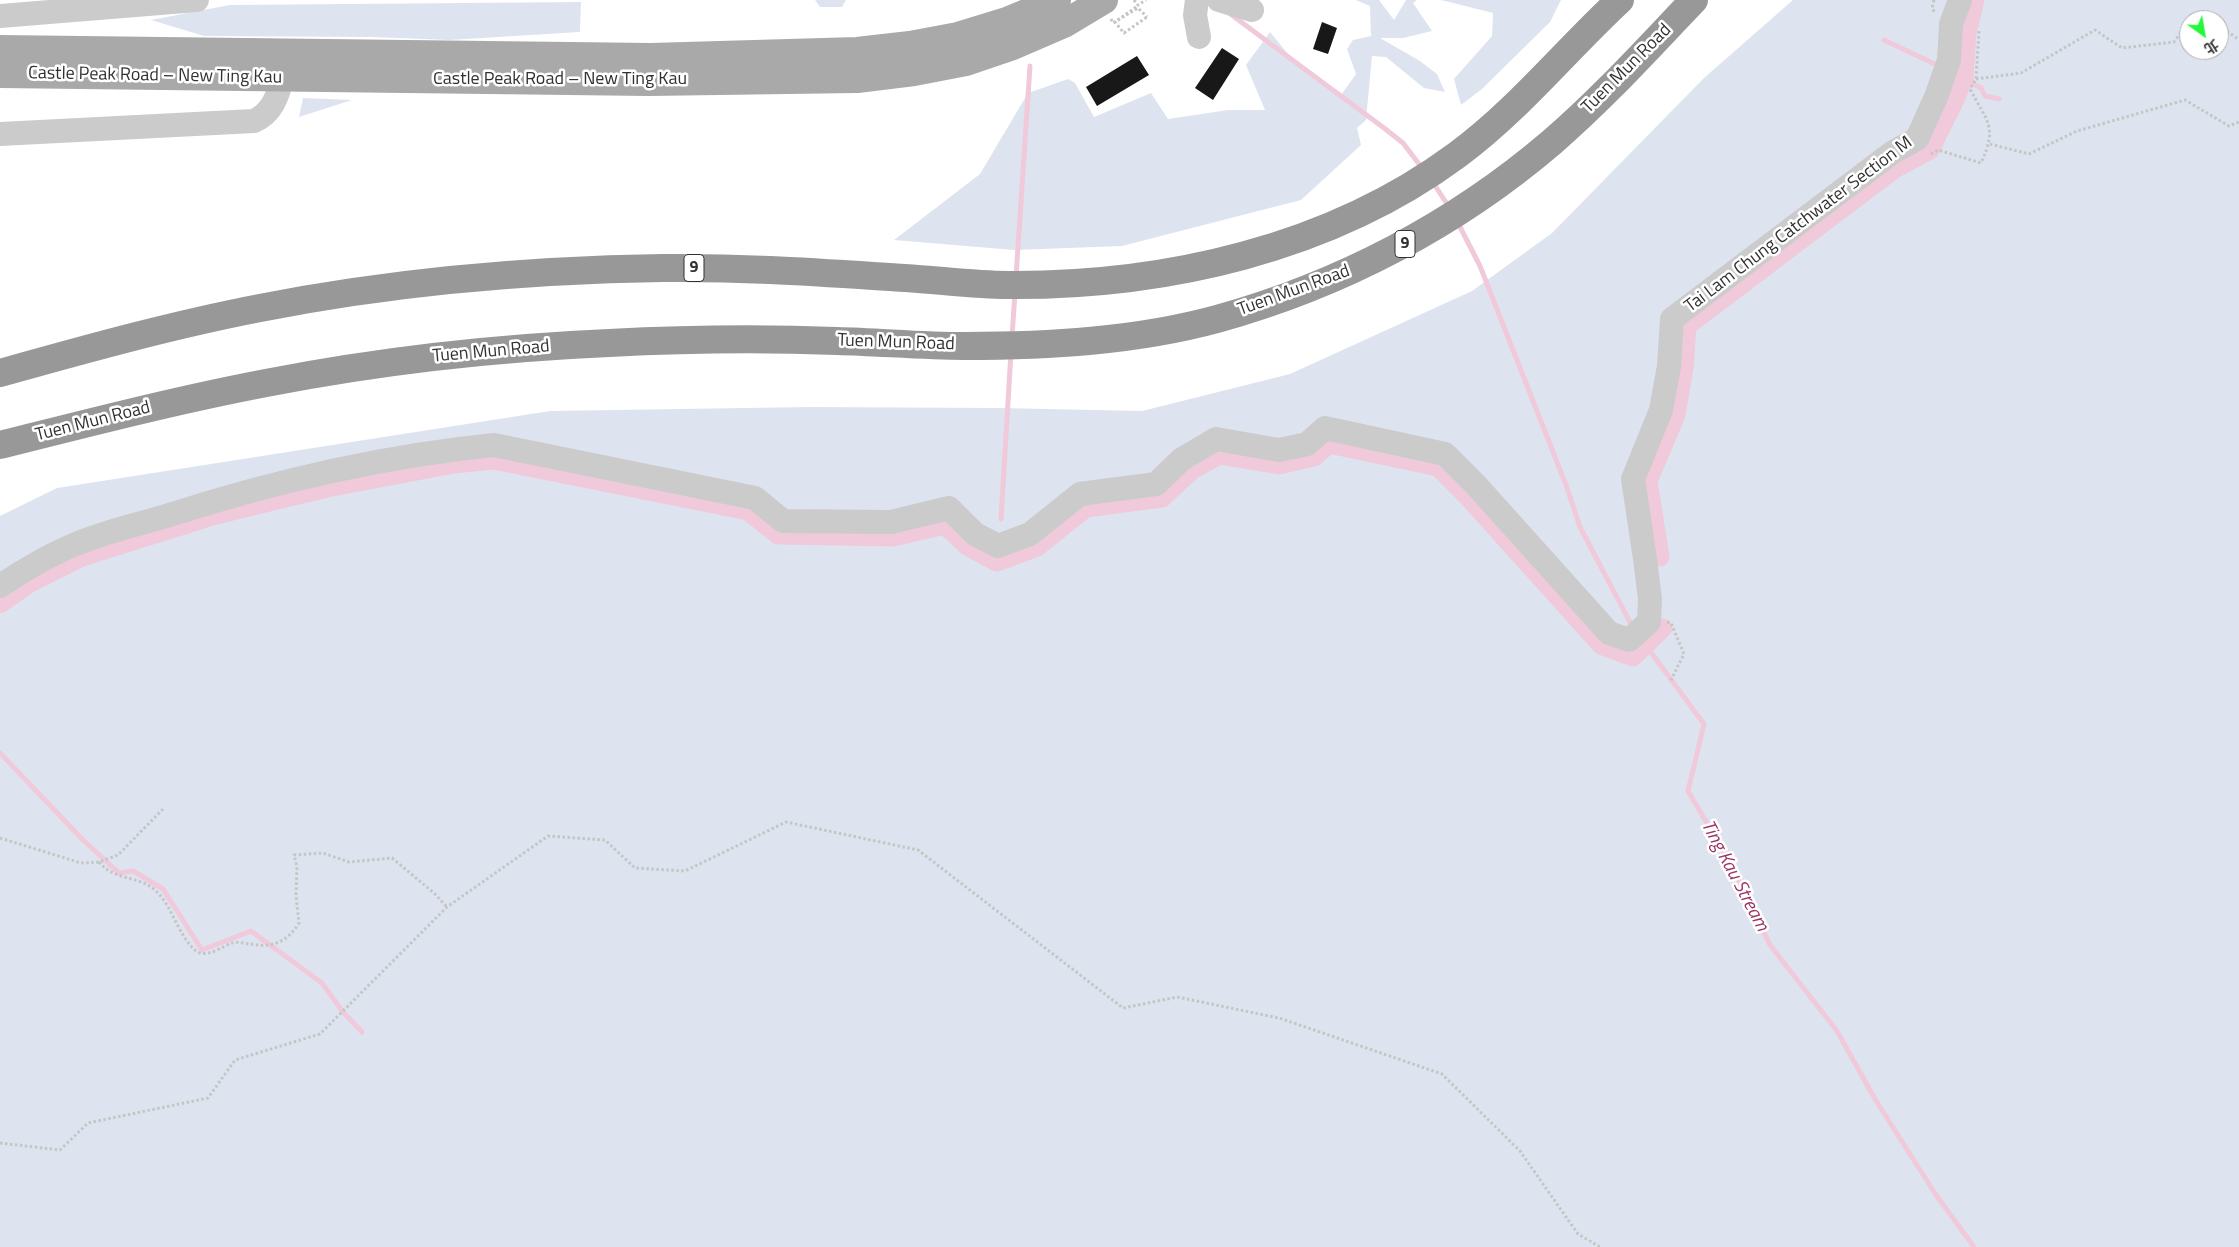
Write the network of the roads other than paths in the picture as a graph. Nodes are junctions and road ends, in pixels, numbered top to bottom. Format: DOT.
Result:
graph roads {
  1 [pos="197,0"];
  2 [pos="1057,0"];
  3 [pos="1197,0"];
  4 [pos="1219,0"];
  5 [pos="1608,0"];
  6 [pos="1620,0"];
  7 [pos="1694,0"];
  8 [pos="1960,0"];
  9 [pos="1106,7"];
  10 [pos="1252,10"];
  11 [pos="0,16"];
  12 [pos="1591,27"];
  13 [pos="1199,37"];
  14 [pos="0,49"];
  15 [pos="0,74"];
  16 [pos="282,78"];
  17 [pos="0,134"];
  18 [pos="0,372"];
  19 [pos="0,445"];
  20 [pos="0,586"];
  1 -- 11 [label="street"];
  2 -- 14 [label="main road, Castle Peak Road – New Ting Kau"];
  3 -- 13 [label="street"];
  4 -- 10 [label="street"];
  5 -- 12 [label="highway"];
  6 -- 12 [label="highway, 9"];
  7 -- 19 [label="highway, Tuen Mun Road / 9"];
  8 -- 20 [label="street, Tai Lam Chung Catchwater Section M"];
  9 -- 16 [label="main road, Castle Peak Road – New Ting Kau"];
  12 -- 18 [label="highway, 9"];
  15 -- 16 [label="main road, Castle Peak Road – New Ting Kau"];
  16 -- 17 [label="street"];
}
